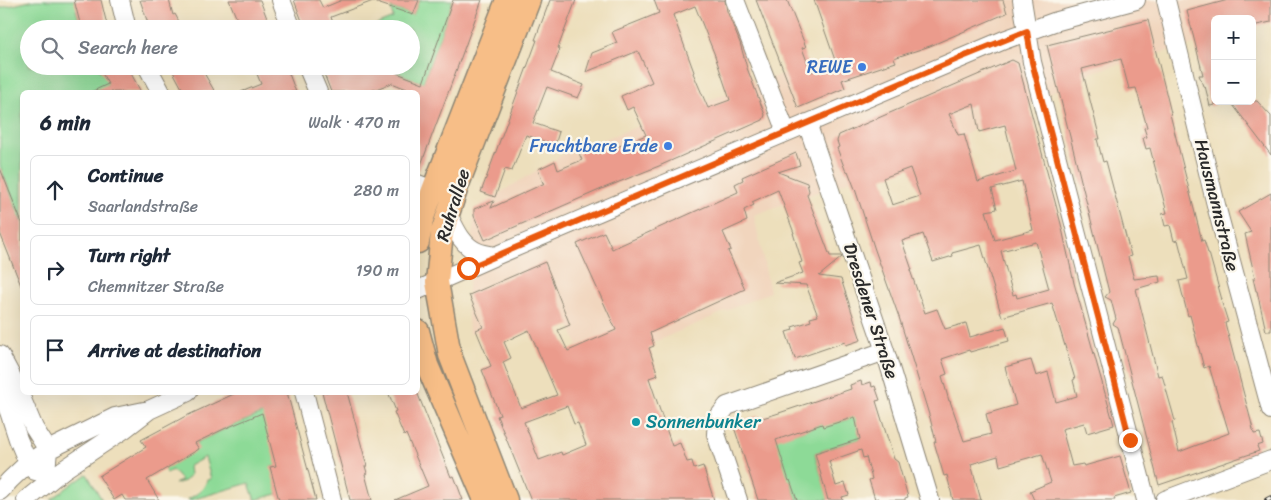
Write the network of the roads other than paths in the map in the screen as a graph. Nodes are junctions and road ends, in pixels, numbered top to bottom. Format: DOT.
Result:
graph roads {
  1 [pos="120,0"];
  2 [pos="280,0"];
  3 [pos="507,0"];
  4 [pos="528,0"];
  5 [pos="735,0"];
  6 [pos="1022,0"];
  7 [pos="1136,0"];
  8 [pos="1166,0"];
  9 [pos="125,20"];
  10 [pos="288,20"];
  11 [pos="1027,31"];
  12 [pos="152,75"];
  13 [pos="311,75"];
  14 [pos="160,90"];
  15 [pos="317,90"];
  16 [pos="807,123"];
  17 [pos="786,132"];
  18 [pos="425,187"];
  19 [pos="448,214"];
  20 [pos="420,231"];
  21 [pos="495,256"];
  22 [pos="427,286"];
  23 [pos="420,339"];
  24 [pos="885,351"];
  25 [pos="0,355"];
  26 [pos="0,384"];
  27 [pos="20,395"];
  28 [pos="20,395"];
  29 [pos="182,395"];
  30 [pos="305,395"];
  31 [pos="149,410"];
  32 [pos="1271,410"];
  33 [pos="48,450"];
  34 [pos="1271,460"];
  35 [pos="28,464"];
  36 [pos="45,483"];
  37 [pos="0,492"];
  38 [pos="26,500"];
  39 [pos="332,500"];
  40 [pos="485,500"];
  41 [pos="506,500"];
  42 [pos="738,500"];
  43 [pos="930,500"];
  44 [pos="1146,500"];
  45 [pos="1165,500"];
  1 -- 9 [label="street"];
  2 -- 10 [label="street"];
  3 -- 18 [label="main road, Ruhrallee"];
  4 -- 19 [label="main road, Ruhrallee"];
  5 -- 17 [label="street"];
  6 -- 11 [label="street"];
  7 -- 11 [label="street"];
  8 -- 32 [label="street, Hausmannstraße"];
  11 -- 16 [label="street"];
  11 -- 44 [label="street"];
  12 -- 14 [label="street"];
  13 -- 15 [label="street"];
  16 -- 17 [label="street"];
  16 -- 24 [label="street, Dresdener Straße"];
  17 -- 21 [label="street"];
  18 -- 20 [label="main road, Ruhrallee"];
  19 -- 21 [label="street"];
  19 -- 22 [label="main road, Ruhrallee"];
  21 -- 22 [label="street"];
  22 -- 41 [label="main road, Ruhrallee"];
  23 -- 40 [label="main road"];
  24 -- 42 [label="street"];
  24 -- 43 [label="street, Dresdener Straße"];
  25 -- 28 [label="street"];
  26 -- 35 [label="street"];
  27 -- 33 [label="street"];
  29 -- 31 [label="street"];
  30 -- 39 [label="street"];
  31 -- 33 [label="street"];
  31 -- 36 [label="street"];
  33 -- 35 [label="street"];
  33 -- 36 [label="street"];
  34 -- 45 [label="street"];
  35 -- 36 [label="street"];
  35 -- 37 [label="street"];
  36 -- 38 [label="street"];
}
